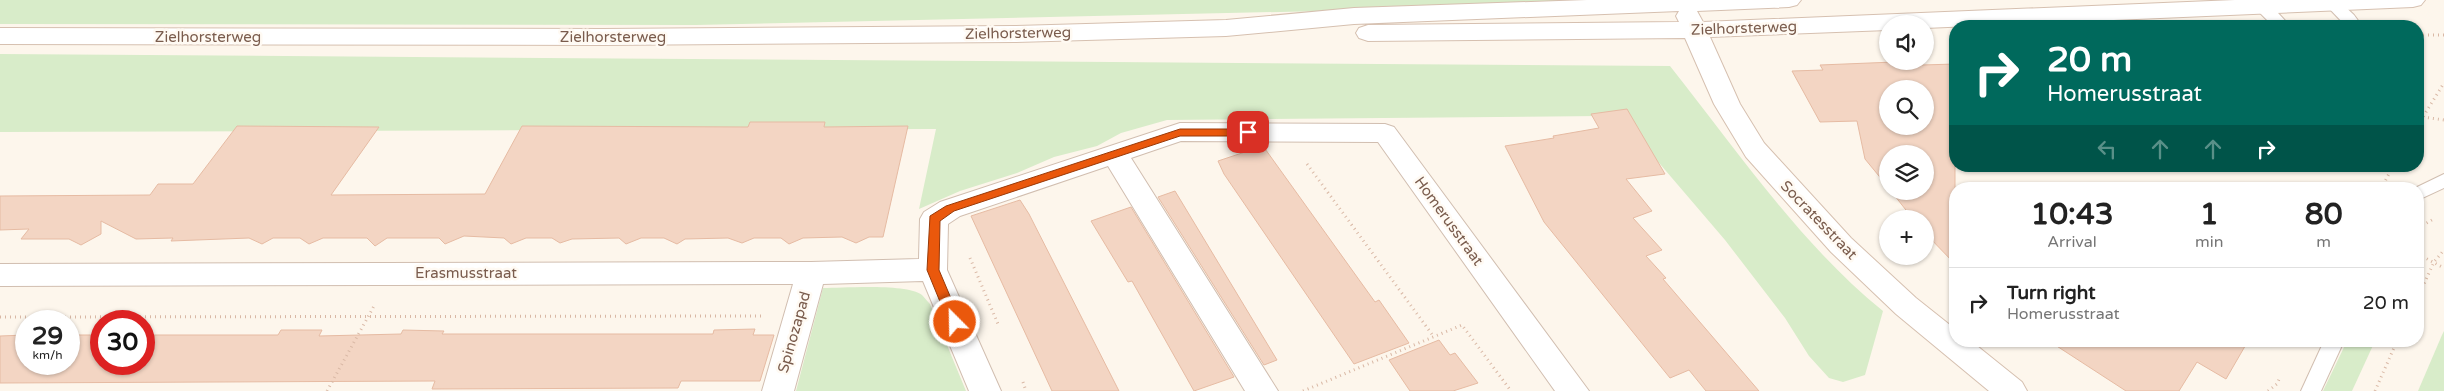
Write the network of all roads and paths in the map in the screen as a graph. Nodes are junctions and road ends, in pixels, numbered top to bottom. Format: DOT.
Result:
graph roads {
  1 [pos="1789,0"];
  2 [pos="2412,0"];
  3 [pos="2331,1"];
  4 [pos="2260,3"];
  5 [pos="1682,4"];
  6 [pos="2276,20"];
  7 [pos="2348,20"];
  8 [pos="1226,28"];
  9 [pos="1694,30"];
  10 [pos="2424,35"];
  11 [pos="2444,35"];
  12 [pos="0,36"];
  13 [pos="2444,82"];
  14 [pos="2424,115"];
  15 [pos="2424,117"];
  16 [pos="2444,120"];
  17 [pos="1283,132"];
  18 [pos="1115,154"];
  19 [pos="2444,180"];
  20 [pos="2424,191"];
  21 [pos="942,214"];
  22 [pos="2444,250"];
  23 [pos="2424,257"];
  24 [pos="2434,262"];
  25 [pos="2444,268"];
  26 [pos="933,270"];
  27 [pos="811,273"];
  28 [pos="392,274"];
  29 [pos="0,275"];
  30 [pos="2424,284"];
  31 [pos="799,315"];
  32 [pos="0,316"];
  33 [pos="367,318"];
  34 [pos="1000,327"];
  35 [pos="1434,337"];
  36 [pos="1949,340"];
  37 [pos="1957,347"];
  38 [pos="2331,347"];
  39 [pos="2394,347"];
  40 [pos="1019,373"];
  41 [pos="327,391"];
  42 [pos="778,391"];
  43 [pos="984,391"];
  44 [pos="1026,391"];
  45 [pos="1262,391"];
  46 [pos="1303,391"];
  47 [pos="1510,391"];
  48 [pos="1573,391"];
  49 [pos="2012,391"];
  50 [pos="2310,391"];
  51 [pos="2375,391"];
  1 -- 5 [label="main road, Zielhorsterweg"];
  2 -- 3 [label="main road, Zielhorsterweg"];
  3 -- 4 [label="main road, Zielhorsterweg"];
  3 -- 7 [label="lane"];
  4 -- 6 [label="lane"];
  4 -- 9 [label="main road, Zielhorsterweg"];
  5 -- 8 [label="main road, Zielhorsterweg"];
  5 -- 9 [label="main road, Socratesstraat"];
  8 -- 9 [label="main road, Zielhorsterweg"];
  8 -- 12 [label="main road, Zielhorsterweg"];
  9 -- 36 [label="main road, Socratesstraat"];
  10 -- 11 [label="path"];
  13 -- 14 [label="path"];
  15 -- 16 [label="path"];
  17 -- 18 [label="main road, Homerusstraat"];
  17 -- 35 [label="path"];
  17 -- 48 [label="main road, Homerusstraat"];
  18 -- 21 [label="main road, Homerusstraat"];
  18 -- 45 [label="main road"];
  19 -- 20 [label="lane"];
  21 -- 26 [label="main road"];
  21 -- 34 [label="path"];
  22 -- 24 [label="path"];
  23 -- 24 [label="path"];
  24 -- 25 [label="path"];
  24 -- 30 [label="path"];
  26 -- 27 [label="main road, Erasmusstraat"];
  26 -- 43 [label="main road"];
  27 -- 28 [label="main road, Erasmusstraat"];
  27 -- 31 [label="main road, Spinozapad"];
  28 -- 29 [label="main road, Erasmusstraat"];
  28 -- 33 [label="path"];
  31 -- 33 [label="path"];
  31 -- 42 [label="main road, Spinozapad"];
  32 -- 33 [label="path"];
  33 -- 41 [label="path"];
  35 -- 46 [label="path"];
  35 -- 47 [label="path"];
  37 -- 49 [label="main road, Socratesstraat"];
  38 -- 50 [label="lane"];
  39 -- 51 [label="path"];
  40 -- 44 [label="path"];
}
